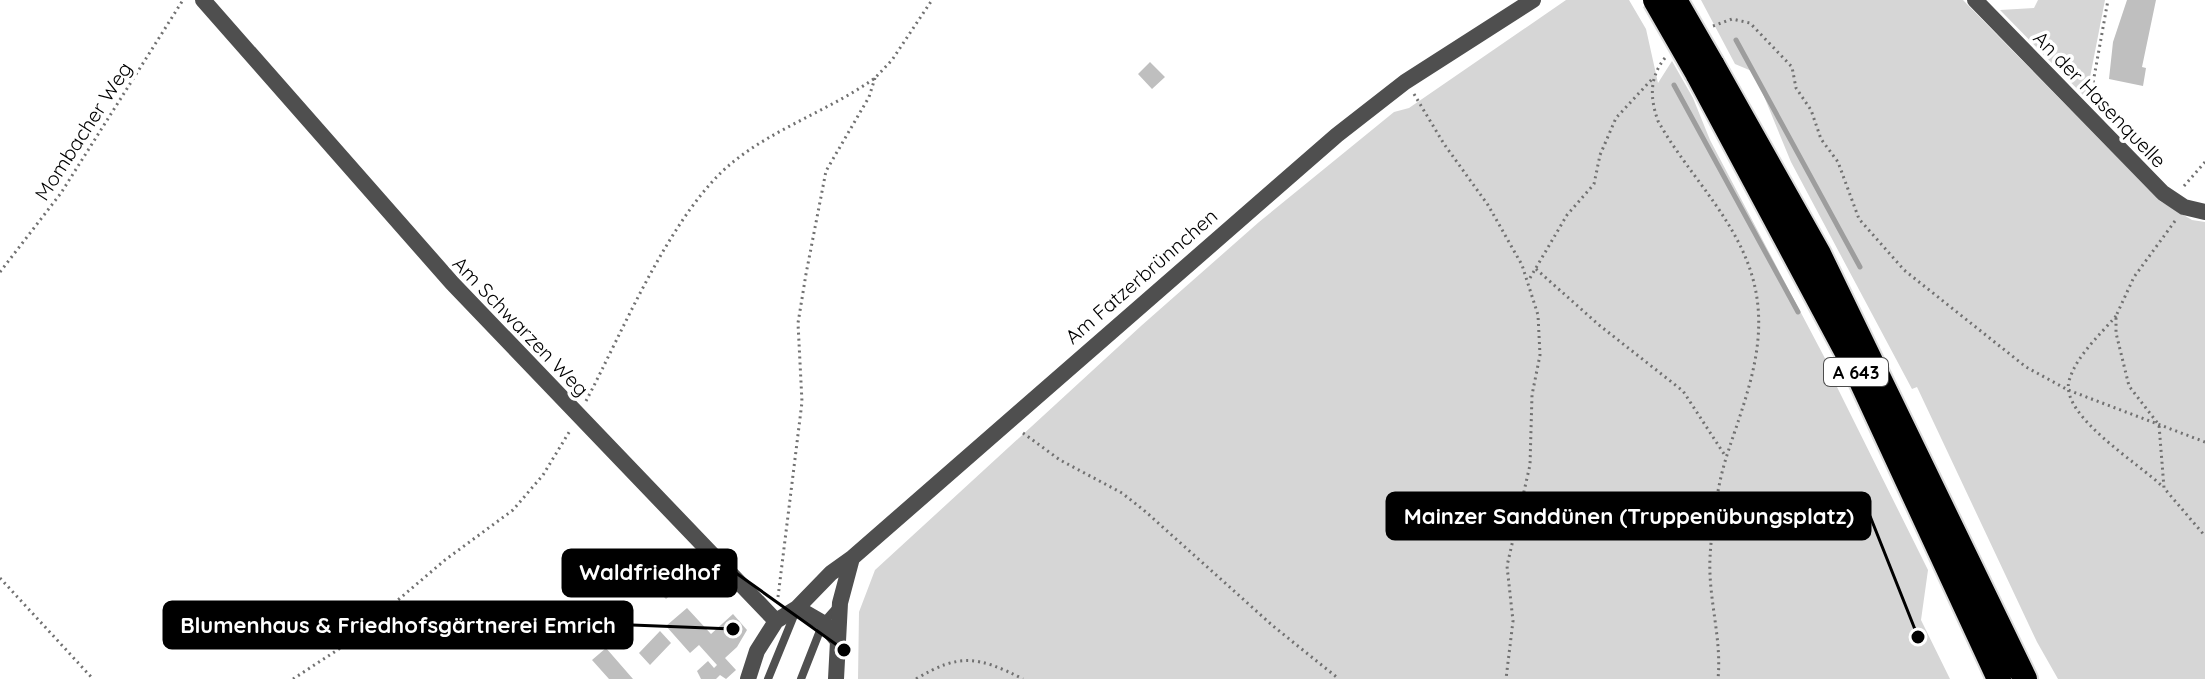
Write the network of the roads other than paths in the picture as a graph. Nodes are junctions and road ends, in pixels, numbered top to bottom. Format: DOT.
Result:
graph roads {
  1 [pos="203,0"];
  2 [pos="1533,0"];
  3 [pos="1655,0"];
  4 [pos="1675,0"];
  5 [pos="1975,0"];
  6 [pos="1704,68"];
  7 [pos="2205,212"];
  8 [pos="852,558"];
  9 [pos="840,603"];
  10 [pos="797,608"];
  11 [pos="776,621"];
  12 [pos="823,623"];
  13 [pos="837,640"];
  14 [pos="748,679"];
  15 [pos="768,679"];
  16 [pos="801,679"];
  17 [pos="836,679"];
  18 [pos="1999,679"];
  19 [pos="2025,679"];
  1 -- 11 [label="street, Am Schwarzen Weg"];
  2 -- 8 [label="street, Am Fatzerbrünnchen"];
  3 -- 6 [label="highway, A 643, bridge"];
  4 -- 6 [label="highway, A 643, bridge"];
  5 -- 7 [label="street, An der Hasenquelle"];
  6 -- 18 [label="highway, A 643"];
  6 -- 19 [label="highway, A 643"];
  8 -- 9 [label="street"];
  8 -- 10 [label="street, Am Fatzerbrünnchen"];
  9 -- 12 [label="lane"];
  9 -- 13 [label="street"];
  10 -- 11 [label="street, Am Fatzerbrünnchen"];
  10 -- 12 [label="street"];
  10 -- 15 [label="lane"];
  11 -- 14 [label="street"];
  12 -- 13 [label="street"];
  12 -- 16 [label="lane"];
  13 -- 17 [label="street"];
}
